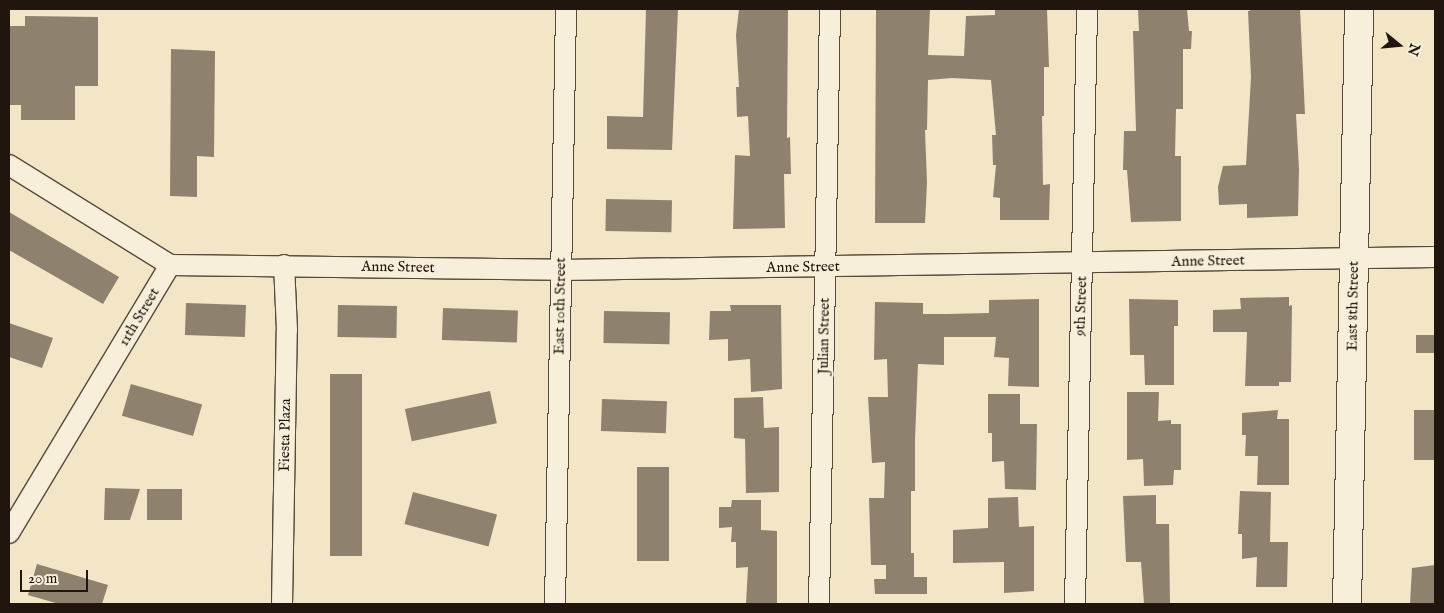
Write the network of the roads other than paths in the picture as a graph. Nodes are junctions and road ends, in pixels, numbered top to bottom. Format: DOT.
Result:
graph roads {
  1 [pos="566,9"];
  2 [pos="830,9"];
  3 [pos="1087,9"];
  4 [pos="1359,9"];
  5 [pos="9,165"];
  6 [pos="1435,256"];
  7 [pos="1353,258"];
  8 [pos="1082,262"];
  9 [pos="170,265"];
  10 [pos="284,265"];
  11 [pos="825,266"];
  12 [pos="561,270"];
  13 [pos="9,533"];
  14 [pos="282,604"];
  15 [pos="555,604"];
  16 [pos="819,604"];
  17 [pos="1075,604"];
  18 [pos="1347,604"];
  1 -- 12 [label="street, East 10th Street"];
  2 -- 11 [label="street, Julian Street"];
  3 -- 8 [label="street, 9th Street"];
  4 -- 7 [label="street, East 8th Street"];
  5 -- 9 [label="street"];
  6 -- 7 [label="street, Anne Street"];
  7 -- 8 [label="street, Anne Street"];
  7 -- 18 [label="street, East 8th Street"];
  8 -- 11 [label="street, Anne Street"];
  8 -- 17 [label="street, 9th Street"];
  9 -- 10 [label="street, Anne Street"];
  9 -- 13 [label="street, 11th Street"];
  10 -- 12 [label="street, Anne Street"];
  10 -- 14 [label="street, Fiesta Plaza"];
  11 -- 12 [label="street, Anne Street"];
  11 -- 16 [label="street, Julian Street"];
  12 -- 15 [label="street, East 10th Street"];
}
